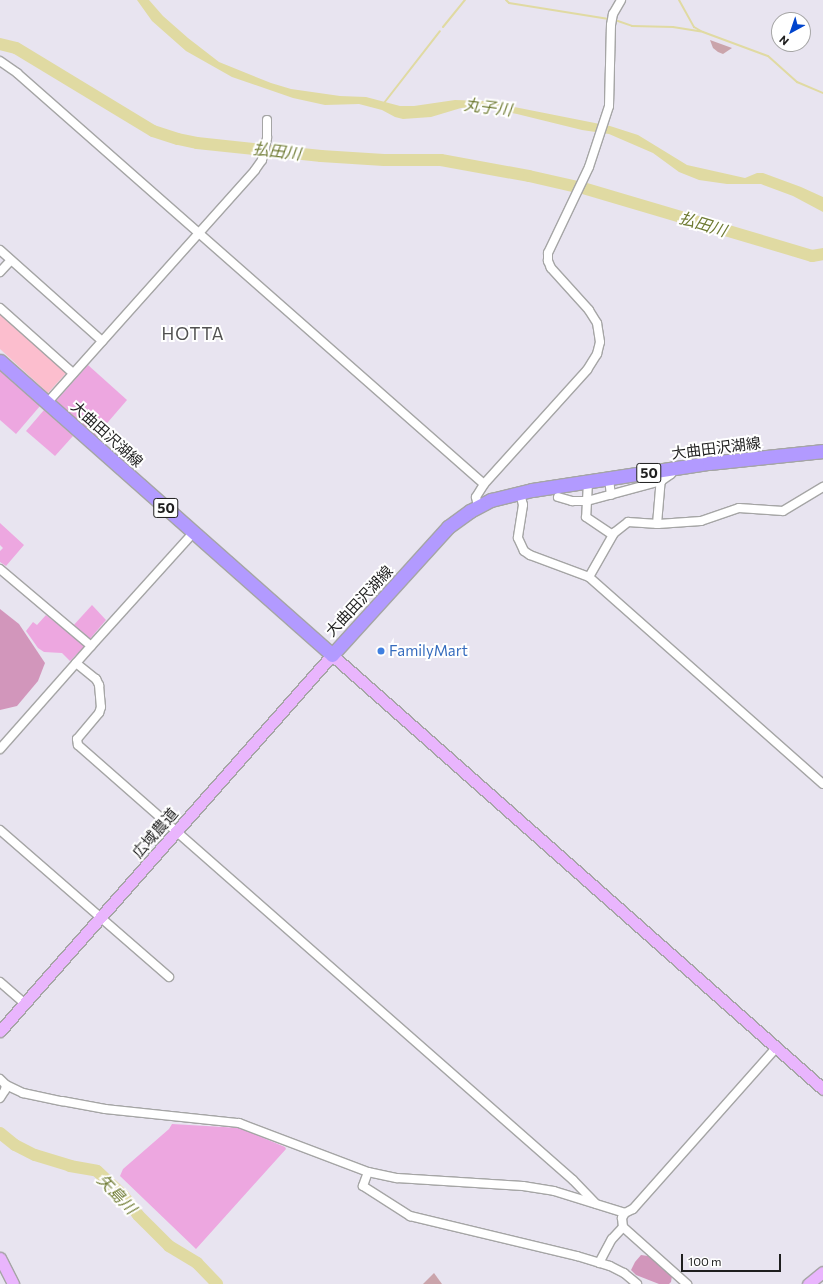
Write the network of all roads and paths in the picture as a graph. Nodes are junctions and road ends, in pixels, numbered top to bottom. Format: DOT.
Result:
graph roads {
  1 [pos="621,0"];
  2 [pos="0,60"];
  3 [pos="267,120"];
  4 [pos="199,233"];
  5 [pos="0,250"];
  6 [pos="11,260"];
  7 [pos="0,272"];
  8 [pos="0,308"];
  9 [pos="102,341"];
  10 [pos="0,361"];
  11 [pos="73,373"];
  12 [pos="47,403"];
  13 [pos="823,451"];
  14 [pos="661,476"];
  15 [pos="610,479"];
  16 [pos="588,482"];
  17 [pos="484,484"];
  18 [pos="570,484"];
  19 [pos="823,487"];
  20 [pos="520,493"];
  21 [pos="611,495"];
  22 [pos="558,497"];
  23 [pos="569,500"];
  24 [pos="587,501"];
  25 [pos="478,506"];
  26 [pos="657,524"];
  27 [pos="194,532"];
  28 [pos="613,535"];
  29 [pos="0,569"];
  30 [pos="590,577"];
  31 [pos="90,646"];
  32 [pos="332,655"];
  33 [pos="76,663"];
  34 [pos="0,749"];
  35 [pos="823,784"];
  36 [pos="0,830"];
  37 [pos="177,830"];
  38 [pos="100,917"];
  39 [pos="169,977"];
  40 [pos="0,982"];
  41 [pos="24,1003"];
  42 [pos="0,1031"];
  43 [pos="776,1048"];
  44 [pos="3,1082"];
  45 [pos="823,1089"];
  46 [pos="0,1098"];
  47 [pos="368,1172"];
  48 [pos="597,1205"];
  49 [pos="625,1213"];
  50 [pos="622,1227"];
  51 [pos="0,1258"];
  52 [pos="599,1263"];
  53 [pos="823,1272"];
  54 [pos="12,1284"];
  55 [pos="637,1284"];
  56 [pos="688,1284"];
  57 [pos="808,1284"];
  1 -- 17 [label="street"];
  2 -- 4 [label="street"];
  3 -- 4 [label="street"];
  4 -- 9 [label="street"];
  4 -- 17 [label="street"];
  5 -- 6 [label="street"];
  6 -- 7 [label="street"];
  6 -- 9 [label="street"];
  8 -- 11 [label="street"];
  9 -- 11 [label="street"];
  10 -- 12 [label="main road, 大曲田沢湖線 / 50"];
  11 -- 12 [label="street"];
  12 -- 27 [label="main road, 大曲田沢湖線 / 50"];
  13 -- 14 [label="main road, 大曲田沢湖線 / 50"];
  14 -- 15 [label="main road, 大曲田沢湖線 / 50"];
  14 -- 21 [label="street"];
  14 -- 26 [label="street"];
  15 -- 16 [label="main road, 大曲田沢湖線 / 50"];
  15 -- 21 [label="street"];
  16 -- 18 [label="main road, 大曲田沢湖線 / 50"];
  16 -- 24 [label="street"];
  17 -- 25 [label="street"];
  18 -- 20 [label="main road, 大曲田沢湖線 / 50"];
  18 -- 23 [label="street"];
  19 -- 26 [label="street"];
  20 -- 25 [label="main road, 大曲田沢湖線 / 50"];
  20 -- 30 [label="street"];
  21 -- 24 [label="street"];
  22 -- 23 [label="street"];
  23 -- 24 [label="street"];
  24 -- 28 [label="street"];
  25 -- 32 [label="main road, 大曲田沢湖線 / 50"];
  26 -- 28 [label="street"];
  27 -- 31 [label="street"];
  27 -- 32 [label="main road, 大曲田沢湖線 / 50"];
  28 -- 30 [label="street"];
  29 -- 31 [label="street"];
  30 -- 35 [label="street"];
  31 -- 33 [label="street"];
  32 -- 37 [label="street, 広域農道"];
  32 -- 43 [label="street"];
  33 -- 34 [label="street"];
  33 -- 37 [label="street"];
  36 -- 38 [label="street"];
  37 -- 38 [label="street, 広域農道"];
  37 -- 48 [label="street"];
  38 -- 39 [label="street"];
  38 -- 41 [label="street, 広域農道"];
  40 -- 41 [label="street"];
  41 -- 42 [label="street, 広域農道"];
  43 -- 45 [label="street"];
  43 -- 49 [label="street"];
  44 -- 46 [label="street"];
  44 -- 47 [label="street"];
  47 -- 48 [label="street"];
  47 -- 52 [label="street"];
  48 -- 49 [label="street"];
  49 -- 50 [label="street"];
  50 -- 52 [label="street"];
  50 -- 56 [label="street"];
  51 -- 54 [label="street"];
  52 -- 55 [label="street"];
  53 -- 57 [label="street"];
}
